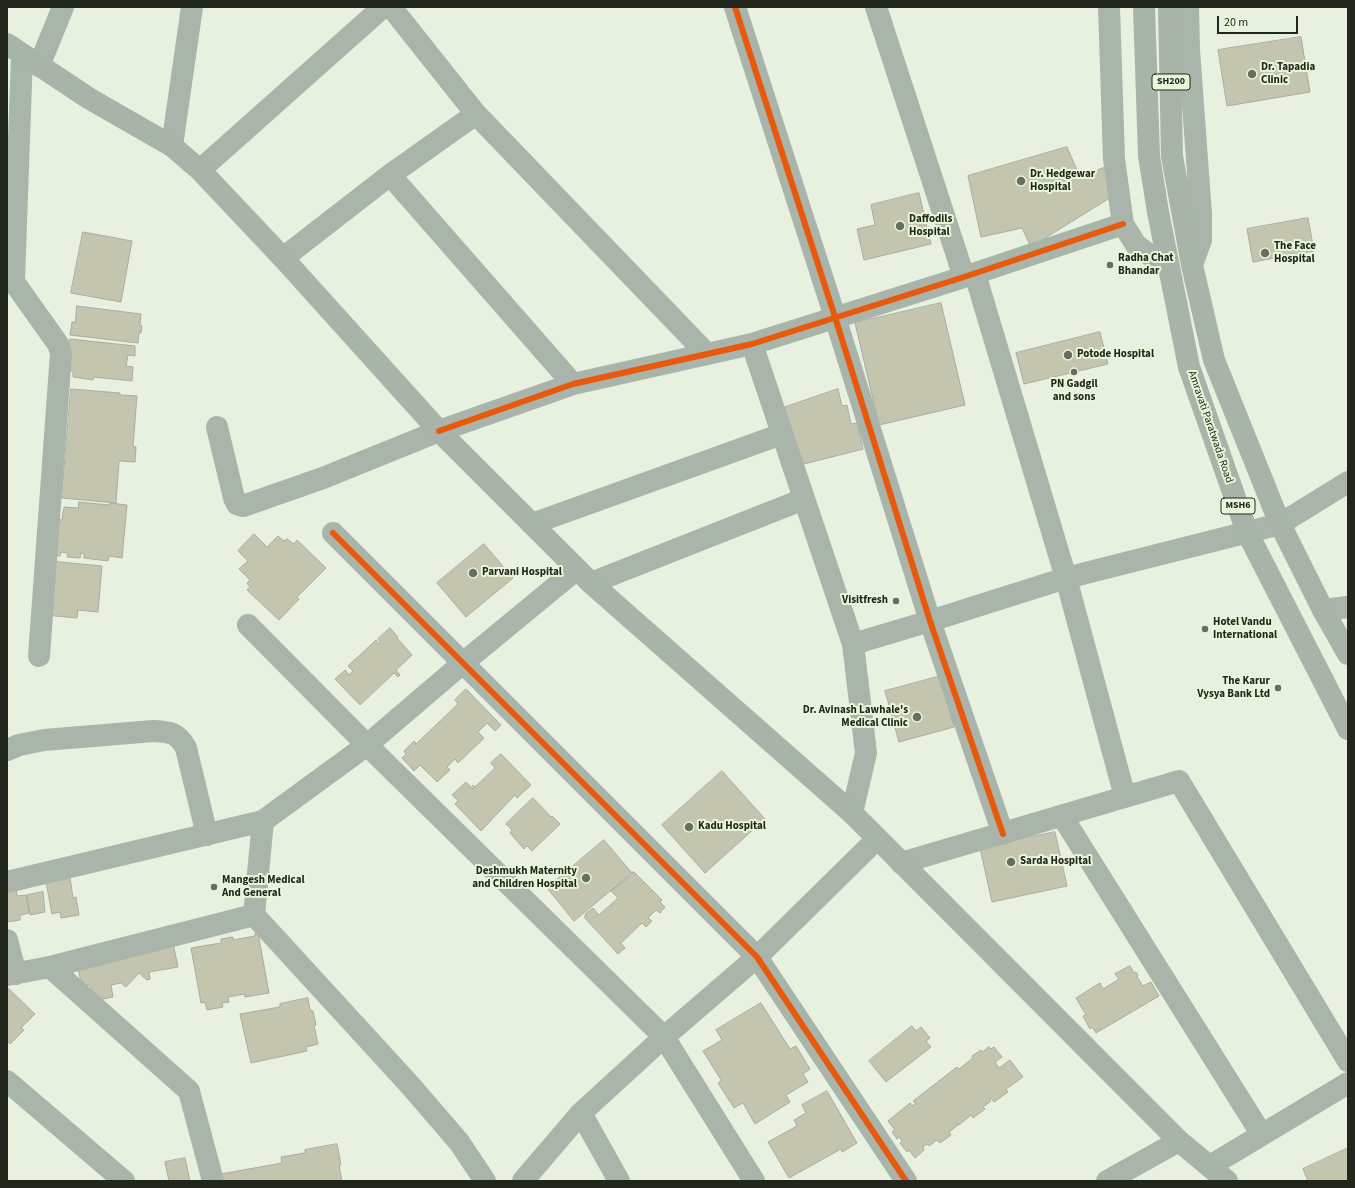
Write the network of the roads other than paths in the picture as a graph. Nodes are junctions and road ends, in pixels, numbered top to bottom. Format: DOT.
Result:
graph roads {
  1 [pos="63,7"];
  2 [pos="384,7"];
  3 [pos="391,7"];
  4 [pos="735,7"];
  5 [pos="876,7"];
  6 [pos="1109,7"];
  7 [pos="1144,7"];
  8 [pos="1169,7"];
  9 [pos="1188,7"];
  10 [pos="195,10"];
  11 [pos="23,55"];
  12 [pos="476,114"];
  13 [pos="172,146"];
  14 [pos="1172,156"];
  15 [pos="200,170"];
  16 [pos="390,175"];
  17 [pos="1123,224"];
  18 [pos="283,258"];
  19 [pos="1192,266"];
  20 [pos="1169,269"];
  21 [pos="969,276"];
  22 [pos="835,318"];
  23 [pos="752,344"];
  24 [pos="707,354"];
  25 [pos="574,384"];
  26 [pos="217,427"];
  27 [pos="439,431"];
  28 [pos="782,434"];
  29 [pos="1348,482"];
  30 [pos="804,499"];
  31 [pos="532,524"];
  32 [pos="1280,524"];
  33 [pos="1247,532"];
  34 [pos="333,533"];
  35 [pos="584,576"];
  36 [pos="1066,578"];
  37 [pos="1348,607"];
  38 [pos="1323,610"];
  39 [pos="930,621"];
  40 [pos="248,625"];
  41 [pos="853,644"];
  42 [pos="1348,654"];
  43 [pos="39,656"];
  44 [pos="463,663"];
  45 [pos="1348,729"];
  46 [pos="367,745"];
  47 [pos="7,750"];
  48 [pos="1125,797"];
  49 [pos="852,813"];
  50 [pos="1062,816"];
  51 [pos="263,822"];
  52 [pos="1003,834"];
  53 [pos="208,835"];
  54 [pos="877,839"];
  55 [pos="901,863"];
  56 [pos="7,882"];
  57 [pos="254,915"];
  58 [pos="7,940"];
  59 [pos="757,957"];
  60 [pos="50,967"];
  61 [pos="11,974"];
  62 [pos="664,1037"];
  63 [pos="1348,1061"];
  64 [pos="7,1081"];
  65 [pos="1348,1083"];
  66 [pos="581,1113"];
  67 [pos="1262,1136"];
  68 [pos="1178,1141"];
  69 [pos="1210,1166"];
  70 [pos="124,1181"];
  71 [pos="213,1181"];
  72 [pos="485,1181"];
  73 [pos="523,1181"];
  74 [pos="619,1181"];
  75 [pos="754,1181"];
  76 [pos="906,1181"];
  77 [pos="1107,1181"];
  78 [pos="1227,1181"];
  1 -- 11 [label="street"];
  2 -- 15 [label="street"];
  3 -- 12 [label="street"];
  4 -- 22 [label="street"];
  5 -- 21 [label="street"];
  6 -- 17 [label="street"];
  7 -- 20 [label="main road, MSH6"];
  8 -- 14 [label="main road, SH200"];
  9 -- 19 [label="street"];
  10 -- 13 [label="street"];
  11 -- 13 [label="main road"];
  11 -- 43 [label="street"];
  12 -- 16 [label="street"];
  12 -- 24 [label="street"];
  13 -- 15 [label="main road"];
  14 -- 19 [label="main road, MSH6"];
  15 -- 18 [label="main road"];
  16 -- 18 [label="street"];
  16 -- 25 [label="street"];
  17 -- 20 [label="street"];
  17 -- 21 [label="street"];
  18 -- 27 [label="main road"];
  19 -- 32 [label="main road, MSH6"];
  20 -- 33 [label="main road, Amravati Paratwada Road / MSH6"];
  21 -- 22 [label="street"];
  21 -- 36 [label="street"];
  22 -- 23 [label="street"];
  22 -- 39 [label="street"];
  23 -- 24 [label="street"];
  23 -- 28 [label="street"];
  24 -- 25 [label="street"];
  25 -- 27 [label="street"];
  26 -- 27 [label="street"];
  27 -- 31 [label="main road"];
  28 -- 30 [label="street"];
  28 -- 31 [label="street"];
  29 -- 32 [label="street"];
  30 -- 35 [label="street"];
  30 -- 41 [label="street"];
  31 -- 35 [label="main road"];
  32 -- 33 [label="street"];
  32 -- 38 [label="main road, MSH6"];
  33 -- 36 [label="street"];
  33 -- 45 [label="main road, Amravati Paratwada Road / MSH6"];
  34 -- 44 [label="street"];
  35 -- 44 [label="street"];
  35 -- 49 [label="main road"];
  36 -- 39 [label="street"];
  36 -- 48 [label="street"];
  37 -- 38 [label="street"];
  38 -- 42 [label="main road, MSH6"];
  39 -- 41 [label="street"];
  39 -- 52 [label="street"];
  40 -- 46 [label="street"];
  41 -- 49 [label="street"];
  44 -- 46 [label="street"];
  44 -- 59 [label="street"];
  46 -- 51 [label="street"];
  46 -- 62 [label="street"];
  47 -- 53 [label="street"];
  48 -- 50 [label="street"];
  48 -- 63 [label="street"];
  49 -- 54 [label="main road"];
  50 -- 52 [label="street"];
  50 -- 67 [label="street"];
  51 -- 53 [label="street"];
  51 -- 57 [label="street"];
  52 -- 55 [label="street"];
  53 -- 56 [label="street"];
  54 -- 55 [label="main road"];
  54 -- 59 [label="street"];
  55 -- 68 [label="main road"];
  57 -- 60 [label="street"];
  57 -- 72 [label="street"];
  58 -- 61 [label="street"];
  59 -- 62 [label="street"];
  59 -- 76 [label="street"];
  60 -- 61 [label="street"];
  60 -- 71 [label="street"];
  62 -- 66 [label="street"];
  62 -- 75 [label="street"];
  64 -- 70 [label="street"];
  65 -- 67 [label="street"];
  66 -- 73 [label="street"];
  66 -- 74 [label="street"];
  67 -- 69 [label="street"];
  68 -- 69 [label="main road"];
  68 -- 77 [label="street"];
  69 -- 78 [label="main road"];
}
